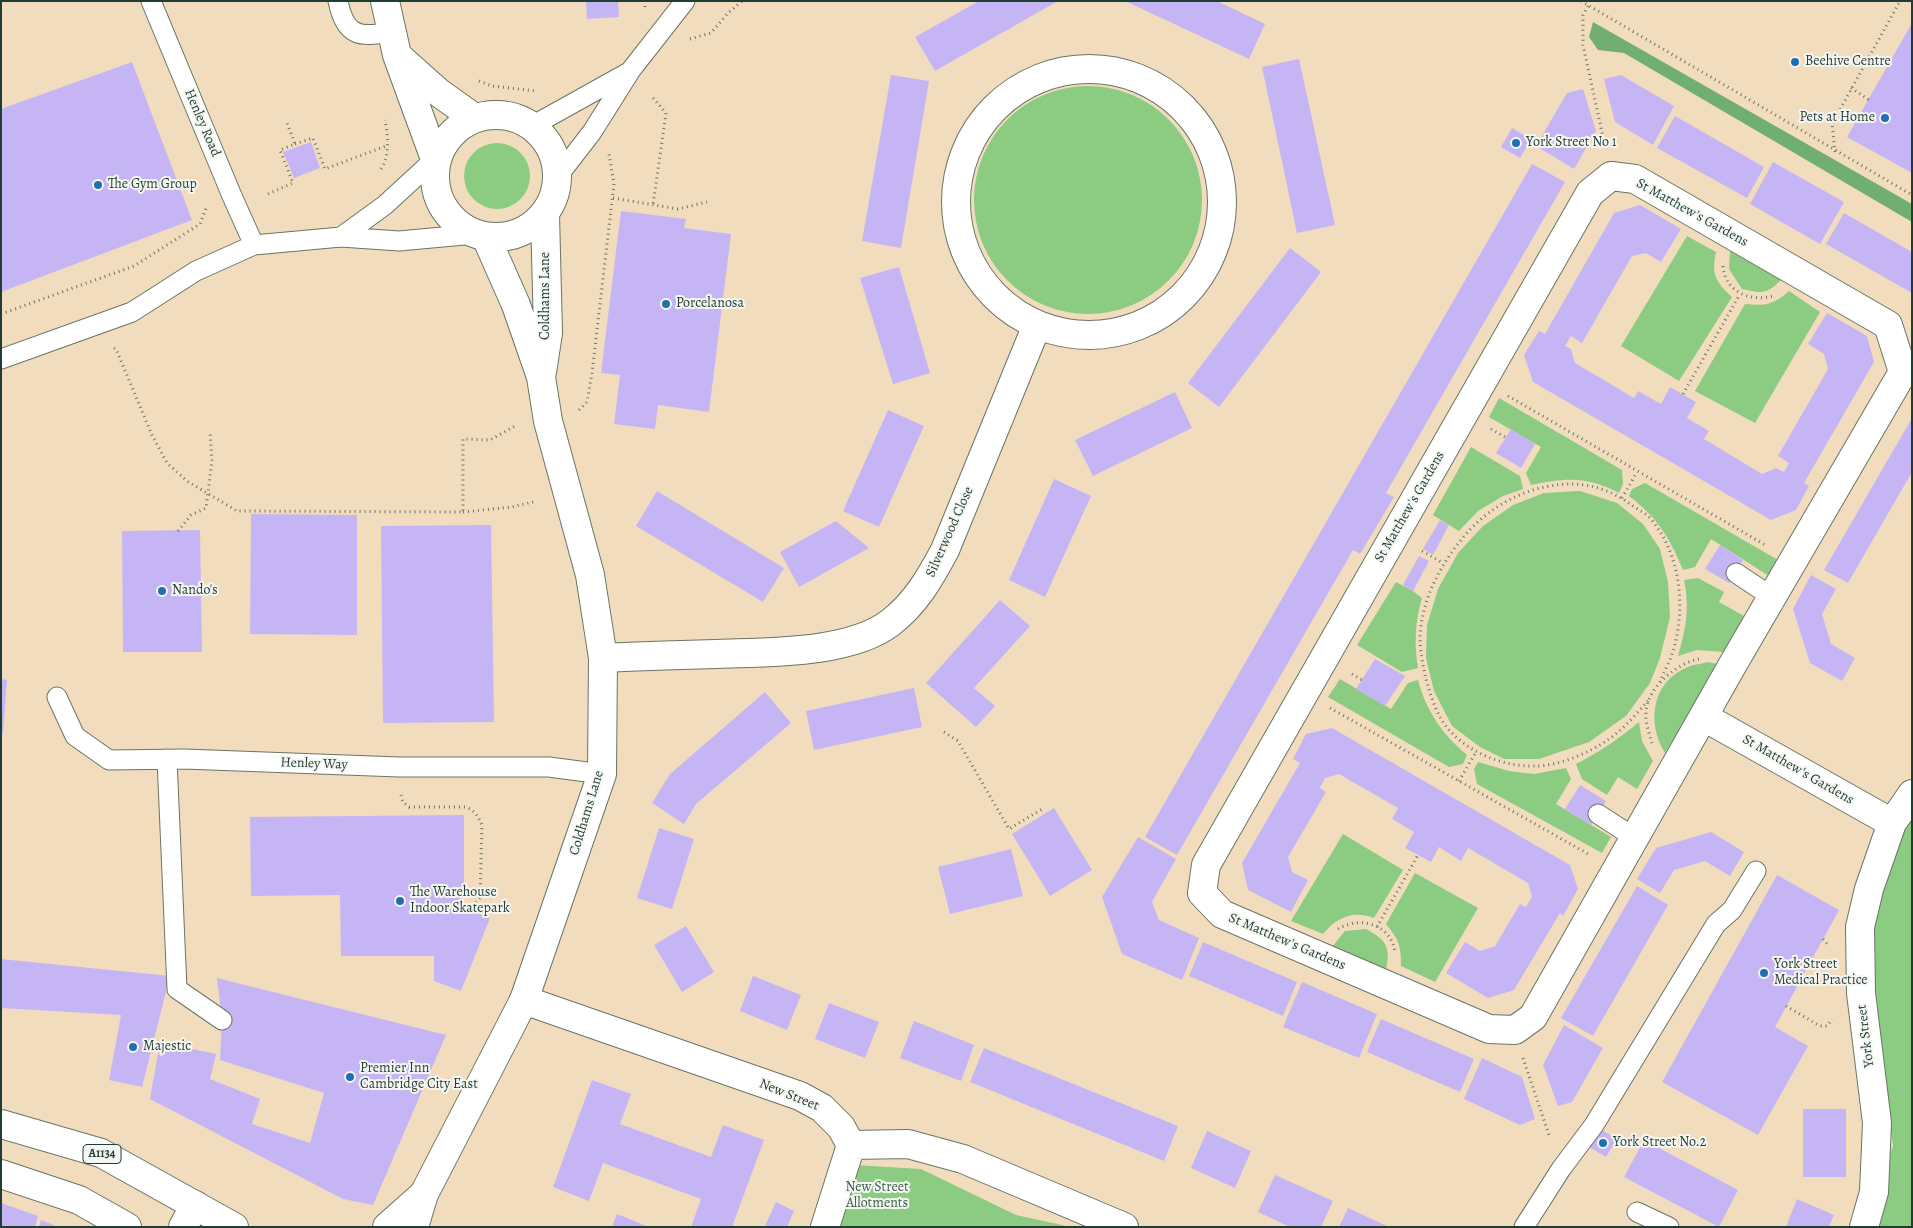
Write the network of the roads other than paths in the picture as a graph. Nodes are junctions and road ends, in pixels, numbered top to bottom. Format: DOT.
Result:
graph roads {
  1 [pos="151,1"];
  2 [pos="338,1"];
  3 [pos="384,1"];
  4 [pos="684,1"];
  5 [pos="394,43"];
  6 [pos="631,70"];
  7 [pos="473,117"];
  8 [pos="532,126"];
  9 [pos="435,159"];
  10 [pos="558,176"];
  11 [pos="545,214"];
  12 [pos="480,236"];
  13 [pos="341,237"];
  14 [pos="254,245"];
  15 [pos="1037,325"];
  16 [pos="1,359"];
  17 [pos="541,377"];
  18 [pos="1736,573"];
  19 [pos="1772,597"];
  20 [pos="603,658"];
  21 [pos="57,697"];
  22 [pos="1704,717"];
  23 [pos="167,759"];
  24 [pos="602,774"];
  25 [pos="1912,794"];
  26 [pos="1598,814"];
  27 [pos="1892,823"];
  28 [pos="1635,838"];
  29 [pos="1756,871"];
  30 [pos="524,1000"];
  31 [pos="222,1020"];
  32 [pos="1,1124"];
  33 [pos="852,1145"];
  34 [pos="1,1174"];
  35 [pos="424,1194"];
  36 [pos="1637,1212"];
  37 [pos="189,1216"];
  38 [pos="127,1227"];
  39 [pos="234,1227"];
  40 [pos="387,1227"];
  41 [pos="396,1227"];
  42 [pos="414,1227"];
  43 [pos="419,1227"];
  44 [pos="826,1227"];
  45 [pos="1124,1227"];
  46 [pos="1524,1227"];
  47 [pos="1669,1227"];
  48 [pos="1864,1227"];
  1 -- 14 [label="lane, Henley Road"];
  2 -- 5 [label="lane"];
  3 -- 5 [label="street"];
  4 -- 6 [label="lane"];
  5 -- 7 [label="street"];
  5 -- 9 [label="street"];
  6 -- 8 [label="lane"];
  6 -- 10 [label="lane"];
  7 -- 8 [label="street"];
  7 -- 9 [label="street"];
  8 -- 10 [label="street"];
  9 -- 12 [label="street"];
  9 -- 13 [label="lane"];
  10 -- 11 [label="street"];
  11 -- 12 [label="street"];
  11 -- 17 [label="street, Coldhams Lane"];
  12 -- 13 [label="lane"];
  12 -- 17 [label="street, Coldhams Lane"];
  13 -- 14 [label="lane"];
  14 -- 16 [label="lane"];
  15 -- 15 [label="street"];
  15 -- 20 [label="street, Silverwood Close"];
  17 -- 20 [label="street, Coldhams Lane"];
  18 -- 19 [label="lane"];
  19 -- 22 [label="street, St Matthew's Gardens"];
  19 -- 28 [label="street, St Matthew's Gardens"];
  20 -- 24 [label="street, Coldhams Lane"];
  21 -- 23 [label="lane, Henley Way"];
  22 -- 27 [label="street, St Matthew's Gardens"];
  22 -- 28 [label="street, St Matthew's Gardens"];
  23 -- 24 [label="lane, Henley Way"];
  23 -- 31 [label="lane"];
  24 -- 30 [label="street, Coldhams Lane"];
  25 -- 27 [label="street, York Street"];
  26 -- 28 [label="lane"];
  27 -- 48 [label="street, York Street"];
  29 -- 46 [label="lane"];
  30 -- 33 [label="street, New Street"];
  30 -- 35 [label="street, Coldhams Lane"];
  32 -- 37 [label="street, A1134"];
  33 -- 44 [label="street"];
  33 -- 45 [label="street"];
  34 -- 38 [label="street"];
  35 -- 40 [label="street"];
  35 -- 41 [label="street, Coldhams Lane"];
  35 -- 42 [label="street, Coldhams Lane"];
  35 -- 43 [label="street"];
  36 -- 47 [label="lane"];
  37 -- 39 [label="street, A1134"];
}
